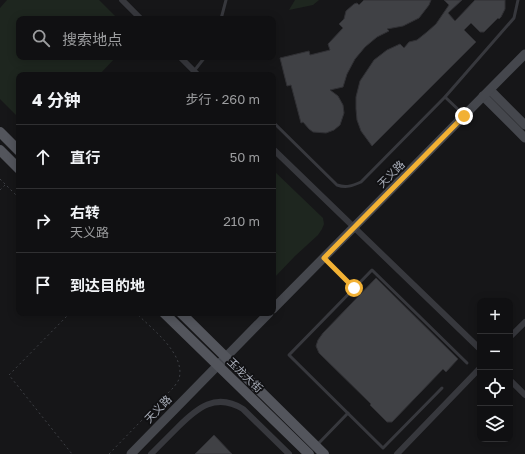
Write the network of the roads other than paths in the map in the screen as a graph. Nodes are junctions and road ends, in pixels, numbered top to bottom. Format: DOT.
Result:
graph roads {
  1 [pos="122,0"];
  2 [pos="226,0"];
  3 [pos="518,0"];
  4 [pos="138,16"];
  5 [pos="222,16"];
  6 [pos="525,54"];
  7 [pos="183,60"];
  8 [pos="203,60"];
  9 [pos="195,72"];
  10 [pos="197,72"];
  11 [pos="486,93"];
  12 [pos="445,97"];
  13 [pos="464,116"];
  14 [pos="276,125"];
  15 [pos="525,125"];
  16 [pos="0,132"];
  17 [pos="525,138"];
  18 [pos="16,148"];
  19 [pos="0,150"];
  20 [pos="276,152"];
  21 [pos="16,166"];
  22 [pos="354,228"];
  23 [pos="324,258"];
  24 [pos="354,288"];
  25 [pos="276,306"];
  26 [pos="167,316"];
  27 [pos="184,316"];
  28 [pos="266,316"];
  29 [pos="525,322"];
  30 [pos="513,335"];
  31 [pos="477,346"];
  32 [pos="225,358"];
  33 [pos="467,363"];
  34 [pos="217,366"];
  35 [pos="478,370"];
  36 [pos="513,383"];
  37 [pos="442,388"];
  38 [pos="525,395"];
  39 [pos="348,413"];
  40 [pos="313,450"];
  41 [pos="131,454"];
  42 [pos="151,454"];
  43 [pos="289,454"];
  44 [pos="324,454"];
  45 [pos="397,454"];
  1 -- 4 [label="street"];
  2 -- 5 [label="lane"];
  3 -- 12 [label="lane"];
  6 -- 11 [label="main road, 天义路"];
  7 -- 9 [label="street"];
  8 -- 10 [label="lane"];
  11 -- 13 [label="main road, 天义路"];
  11 -- 15 [label="main road"];
  11 -- 17 [label="main road"];
  12 -- 13 [label="lane"];
  12 -- 14 [label="lane"];
  13 -- 22 [label="main road, 天义路"];
  16 -- 18 [label="main road"];
  19 -- 21 [label="main road"];
  20 -- 22 [label="street"];
  22 -- 23 [label="main road, 天义路"];
  22 -- 31 [label="street"];
  23 -- 24 [label="lane"];
  23 -- 25 [label="main road, 天义路"];
  24 -- 33 [label="lane"];
  24 -- 39 [label="lane"];
  26 -- 34 [label="main road, 玉龙大街"];
  27 -- 32 [label="main road, 玉龙大街"];
  28 -- 32 [label="main road, 天义路"];
  29 -- 30 [label="street"];
  32 -- 34 [label="main road, 天义路"];
  32 -- 40 [label="main road, 玉龙大街"];
  34 -- 40 [label="main road, 玉龙大街"];
  34 -- 41 [label="main road, 天义路"];
  35 -- 45 [label="street"];
  36 -- 38 [label="street"];
  37 -- 39 [label="lane"];
  39 -- 40 [label="lane"];
  40 -- 44 [label="main road, 玉龙大街"];
  42 -- 43 [label="street"];
}
